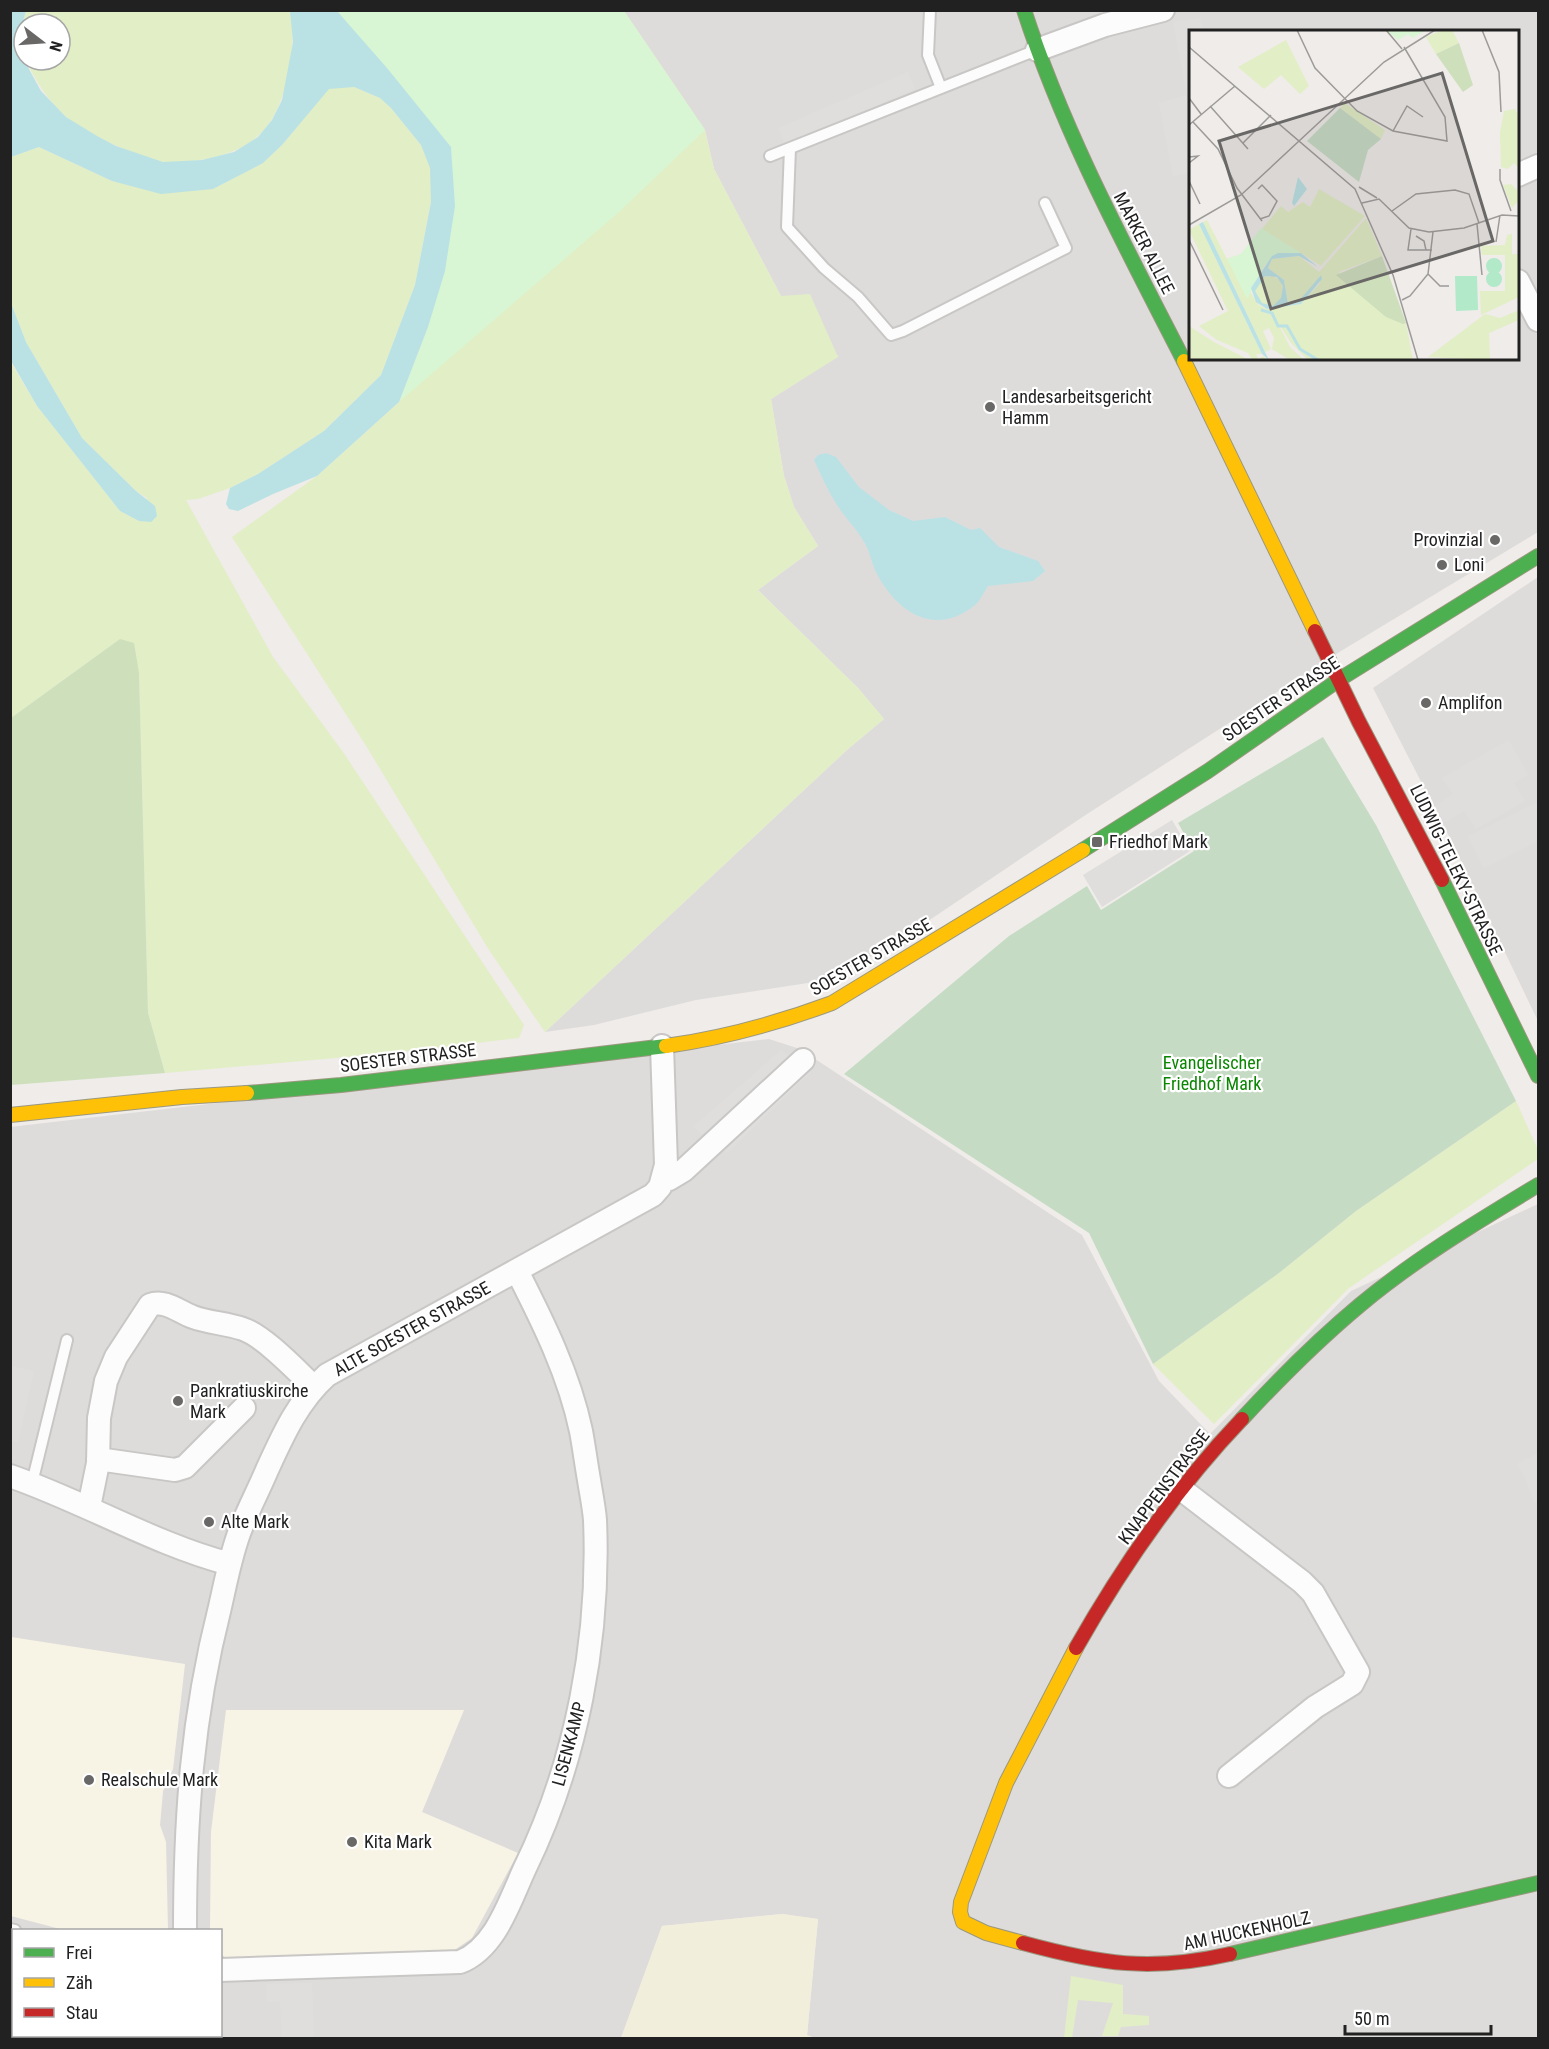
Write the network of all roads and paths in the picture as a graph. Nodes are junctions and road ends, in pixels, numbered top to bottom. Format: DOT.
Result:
graph roads {
  1 [pos="930,10"];
  2 [pos="1024,10"];
  3 [pos="1163,10"];
  4 [pos="1037,50"];
  5 [pos="941,88"];
  6 [pos="790,148"];
  7 [pos="770,156"];
  8 [pos="1539,166"];
  9 [pos="1519,175"];
  10 [pos="1045,203"];
  11 [pos="1519,283"];
  12 [pos="1539,320"];
  13 [pos="1539,556"];
  14 [pos="1340,679"];
  15 [pos="662,1046"];
  16 [pos="803,1060"];
  17 [pos="1539,1076"];
  18 [pos="10,1115"];
  19 [pos="664,1178"];
  20 [pos="1539,1185"];
  21 [pos="517,1271"];
  22 [pos="67,1340"];
  23 [pos="314,1387"];
  24 [pos="244,1408"];
  25 [pos="98,1459"];
  26 [pos="10,1476"];
  27 [pos="32,1483"];
  28 [pos="1181,1489"];
  29 [pos="89,1507"];
  30 [pos="230,1564"];
  31 [pos="1228,1776"];
  32 [pos="1539,1883"];
  33 [pos="963,1922"];
  34 [pos="185,1929"];
  35 [pos="222,1970"];
  1 -- 5 [label="lane"];
  2 -- 4 [label="street, MARKER ALLEE"];
  3 -- 4 [label="street"];
  4 -- 5 [label="lane"];
  4 -- 14 [label="street, MARKER ALLEE"];
  5 -- 6 [label="lane"];
  6 -- 7 [label="lane"];
  6 -- 10 [label="lane"];
  8 -- 9 [label="street"];
  11 -- 12 [label="street"];
  13 -- 14 [label="street, SOESTER STRASSE"];
  14 -- 15 [label="street, SOESTER STRASSE"];
  14 -- 17 [label="street, LUDWIG-TELEKY-STRASSE"];
  15 -- 18 [label="street, SOESTER STRASSE"];
  15 -- 19 [label="street"];
  16 -- 19 [label="street, ALTE SOESTER STRASSE"];
  19 -- 21 [label="street, ALTE SOESTER STRASSE"];
  20 -- 28 [label="street, KNAPPENSTRASSE"];
  21 -- 23 [label="street, ALTE SOESTER STRASSE"];
  21 -- 35 [label="street, LISENKAMP"];
  22 -- 27 [label="lane"];
  23 -- 25 [label="street"];
  23 -- 30 [label="street, ALTE SOESTER STRASSE"];
  24 -- 25 [label="street"];
  25 -- 29 [label="street"];
  26 -- 27 [label="street"];
  27 -- 29 [label="street"];
  28 -- 31 [label="street"];
  28 -- 33 [label="street, KNAPPENSTRASSE"];
  29 -- 30 [label="street"];
  30 -- 34 [label="street, ALTE SOESTER STRASSE"];
  32 -- 33 [label="street, AM HUCKENHOLZ"];
}
